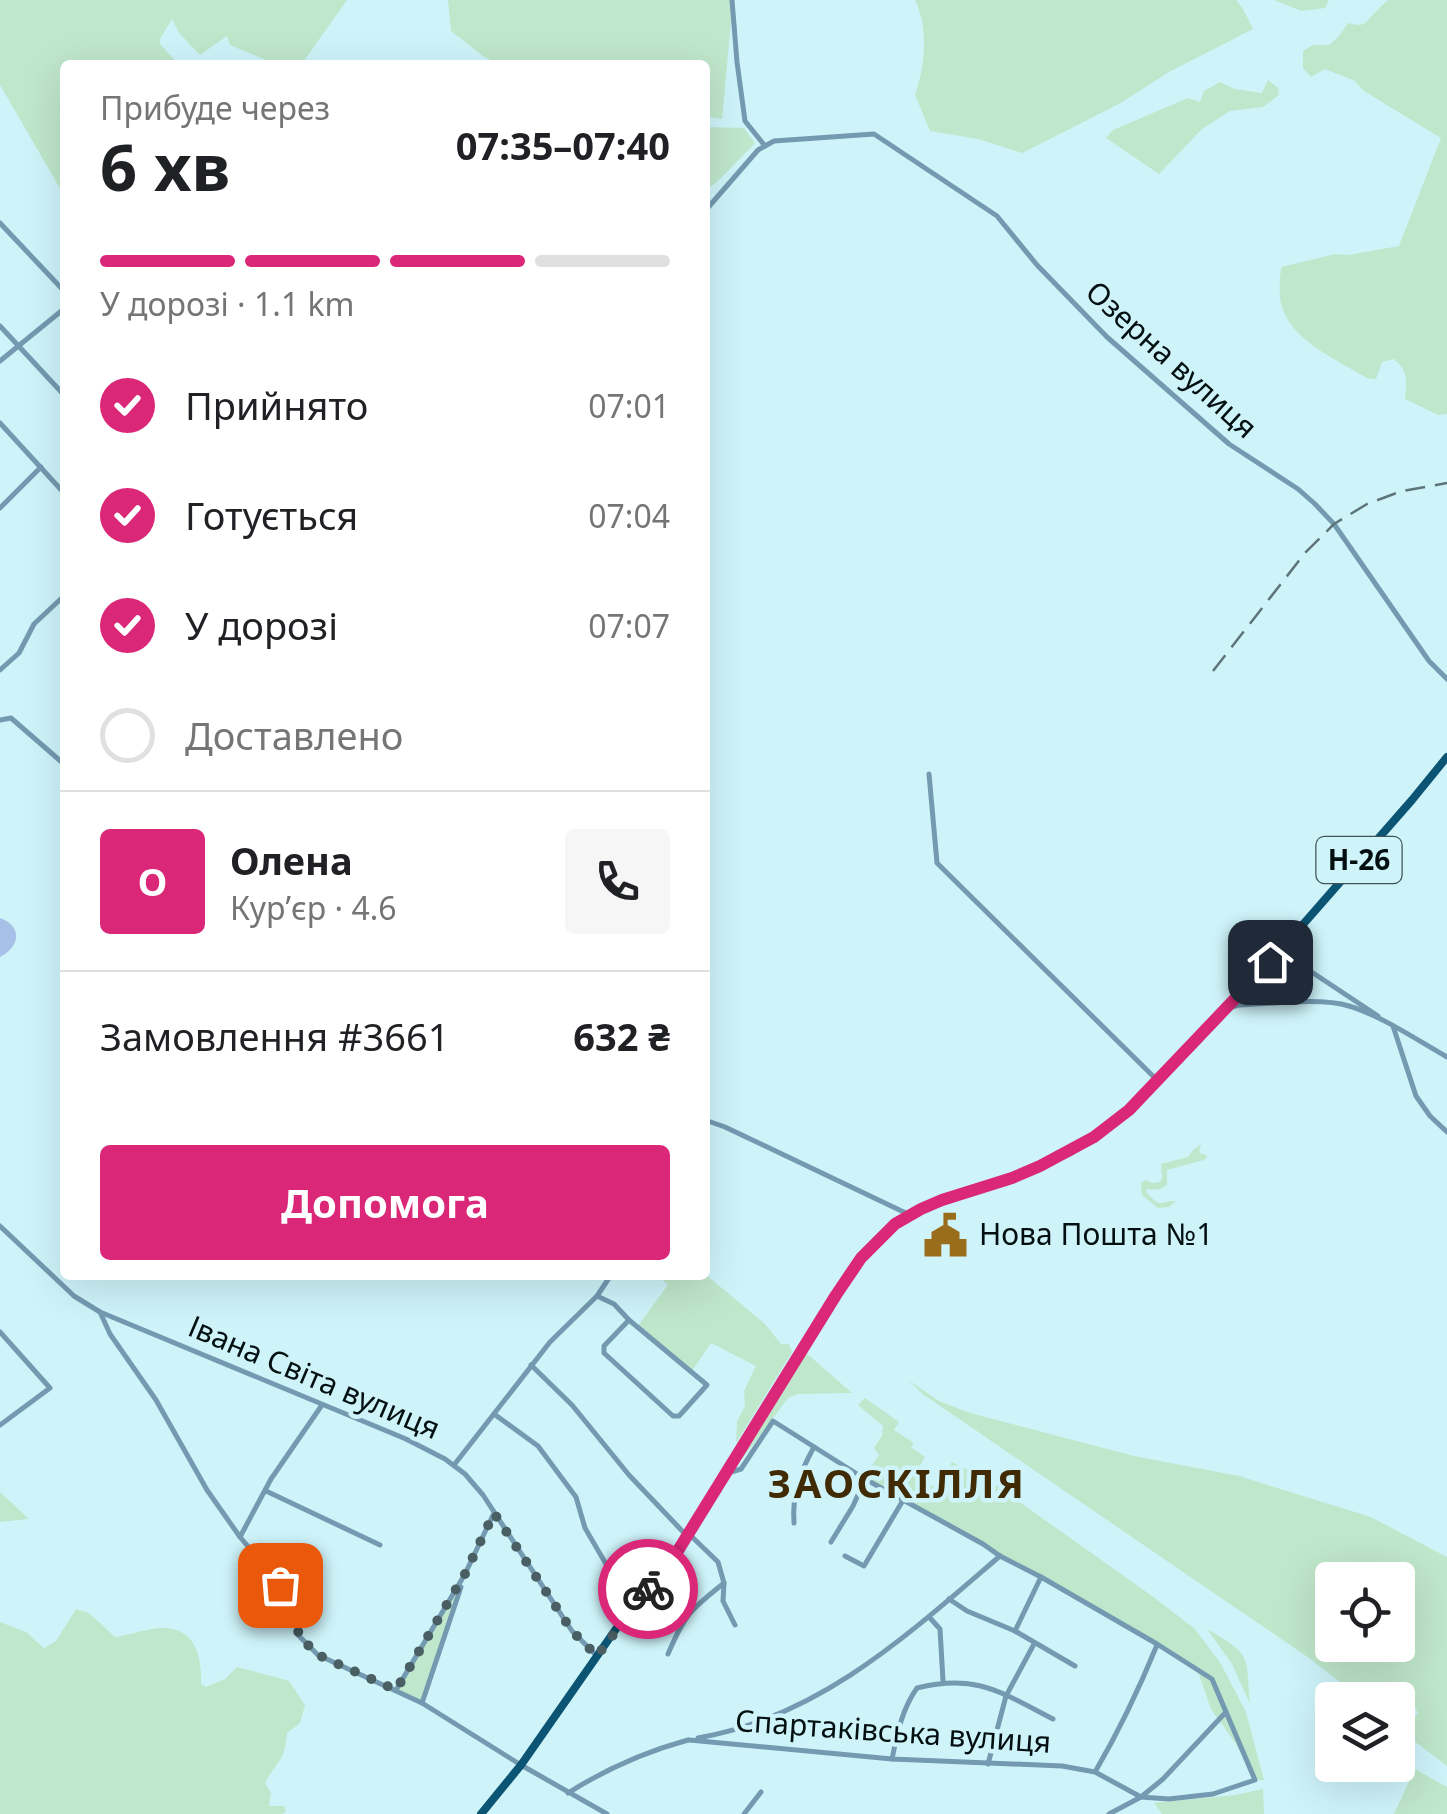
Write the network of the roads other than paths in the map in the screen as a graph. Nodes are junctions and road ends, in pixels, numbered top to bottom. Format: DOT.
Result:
graph roads {
  1 [pos="732,0"];
  2 [pos="765,146"];
  3 [pos="710,205"];
  4 [pos="0,223"];
  5 [pos="60,287"];
  6 [pos="60,312"];
  7 [pos="0,326"];
  8 [pos="18,346"];
  9 [pos="0,361"];
  10 [pos="60,391"];
  11 [pos="0,423"];
  12 [pos="40,467"];
  13 [pos="60,489"];
  14 [pos="0,508"];
  15 [pos="60,600"];
  16 [pos="0,670"];
  17 [pos="1447,679"];
  18 [pos="0,720"];
  19 [pos="1447,756"];
  20 [pos="60,761"];
  21 [pos="929,774"];
  22 [pos="1270,962"];
  23 [pos="1226,1009"];
  24 [pos="1393,1026"];
  25 [pos="1447,1057"];
  26 [pos="1157,1080"];
  27 [pos="710,1122"];
  28 [pos="1447,1132"];
  29 [pos="910,1216"];
  30 [pos="0,1226"];
  31 [pos="608,1280"];
  32 [pos="598,1296"];
  33 [pos="100,1312"];
  34 [pos="628,1320"];
  35 [pos="0,1332"];
  36 [pos="531,1365"];
  37 [pos="322,1404"];
  38 [pos="494,1414"];
  39 [pos="0,1425"];
  40 [pos="814,1447"];
  41 [pos="454,1465"];
  42 [pos="726,1474"];
  43 [pos="865,1480"];
  44 [pos="266,1491"];
  45 [pos="903,1501"];
  46 [pos="494,1513"];
  47 [pos="794,1523"];
  48 [pos="687,1535"];
  49 [pos="240,1536"];
  50 [pos="831,1542"];
  51 [pos="380,1546"];
  52 [pos="845,1556"];
  53 [pos="1000,1556"];
  54 [pos="465,1574"];
  55 [pos="1041,1576"];
  56 [pos="724,1584"];
  57 [pos="949,1600"];
  58 [pos="635,1606"];
  59 [pos="930,1618"];
  60 [pos="736,1626"];
  61 [pos="1015,1632"];
  62 [pos="1034,1644"];
  63 [pos="1157,1644"];
  64 [pos="668,1654"];
  65 [pos="597,1656"];
  66 [pos="1075,1666"];
  67 [pos="944,1681"];
  68 [pos="396,1690"];
  69 [pos="1006,1696"];
  70 [pos="422,1703"];
  71 [pos="1226,1712"];
  72 [pos="1053,1719"];
  73 [pos="689,1740"];
  74 [pos="892,1759"];
  75 [pos="988,1764"];
  76 [pos="521,1765"];
  77 [pos="1094,1772"];
  78 [pos="761,1792"];
  79 [pos="568,1793"];
  80 [pos="1141,1797"];
  81 [pos="481,1814"];
  82 [pos="607,1814"];
  83 [pos="744,1814"];
  84 [pos="1109,1814"];
  1 -- 2 [label="street"];
  2 -- 3 [label="street"];
  2 -- 17 [label="street, Озерна вулиця"];
  4 -- 5 [label="street"];
  6 -- 8 [label="street"];
  7 -- 8 [label="street"];
  8 -- 9 [label="street"];
  8 -- 10 [label="street"];
  11 -- 12 [label="street"];
  12 -- 13 [label="street"];
  12 -- 14 [label="street"];
  15 -- 16 [label="street"];
  18 -- 20 [label="street"];
  19 -- 22 [label="main road, Н-26"];
  21 -- 26 [label="street"];
  22 -- 23 [label="main road, Н-26"];
  22 -- 24 [label="street"];
  23 -- 24 [label="street"];
  23 -- 26 [label="main road, Н-26"];
  24 -- 25 [label="street"];
  24 -- 28 [label="street"];
  26 -- 29 [label="main road, Н-26"];
  27 -- 29 [label="street"];
  29 -- 42 [label="main road, Н-26"];
  30 -- 33 [label="street"];
  31 -- 32 [label="street"];
  32 -- 34 [label="street"];
  32 -- 36 [label="street"];
  33 -- 37 [label="street, Івана Світа вулиця"];
  33 -- 49 [label="street"];
  34 -- 34 [label="street"];
  35 -- 39 [label="street"];
  36 -- 38 [label="street"];
  36 -- 48 [label="street"];
  37 -- 41 [label="street, Івана Світа вулиця"];
  37 -- 44 [label="street"];
  38 -- 41 [label="street"];
  38 -- 58 [label="street"];
  40 -- 42 [label="street"];
  40 -- 43 [label="street"];
  40 -- 47 [label="street"];
  41 -- 46 [label="street, Івана Світа вулиця"];
  42 -- 48 [label="main road, Н-26"];
  43 -- 45 [label="street"];
  43 -- 50 [label="street"];
  44 -- 49 [label="street"];
  44 -- 51 [label="street"];
  45 -- 52 [label="street"];
  45 -- 53 [label="street"];
  46 -- 54 [label="street"];
  46 -- 65 [label="street, Івана Світа вулиця"];
  48 -- 56 [label="street"];
  48 -- 58 [label="main road, Н-26"];
  49 -- 68 [label="street"];
  53 -- 55 [label="street"];
  53 -- 57 [label="street"];
  54 -- 68 [label="street"];
  54 -- 70 [label="street"];
  55 -- 61 [label="street"];
  55 -- 63 [label="street"];
  56 -- 60 [label="street"];
  56 -- 64 [label="street"];
  57 -- 59 [label="street"];
  57 -- 61 [label="street"];
  58 -- 65 [label="main road, Н-26"];
  59 -- 67 [label="street"];
  59 -- 73 [label="street"];
  61 -- 62 [label="street"];
  62 -- 66 [label="street"];
  62 -- 69 [label="street"];
  63 -- 71 [label="street"];
  63 -- 77 [label="street"];
  65 -- 76 [label="main road, Н-26"];
  67 -- 69 [label="street"];
  67 -- 74 [label="street"];
  68 -- 70 [label="street"];
  69 -- 72 [label="street"];
  69 -- 75 [label="street"];
  70 -- 76 [label="street"];
  71 -- 80 [label="street"];
  71 -- 80 [label="street"];
  73 -- 74 [label="street, Спартаківська вулиця"];
  73 -- 79 [label="street"];
  74 -- 75 [label="street, Спартаківська вулиця"];
  75 -- 77 [label="street, Спартаківська вулиця"];
  76 -- 79 [label="street"];
  76 -- 81 [label="main road, Н-26"];
  77 -- 80 [label="street"];
  78 -- 83 [label="street"];
  79 -- 82 [label="street"];
  80 -- 84 [label="street"];
}
